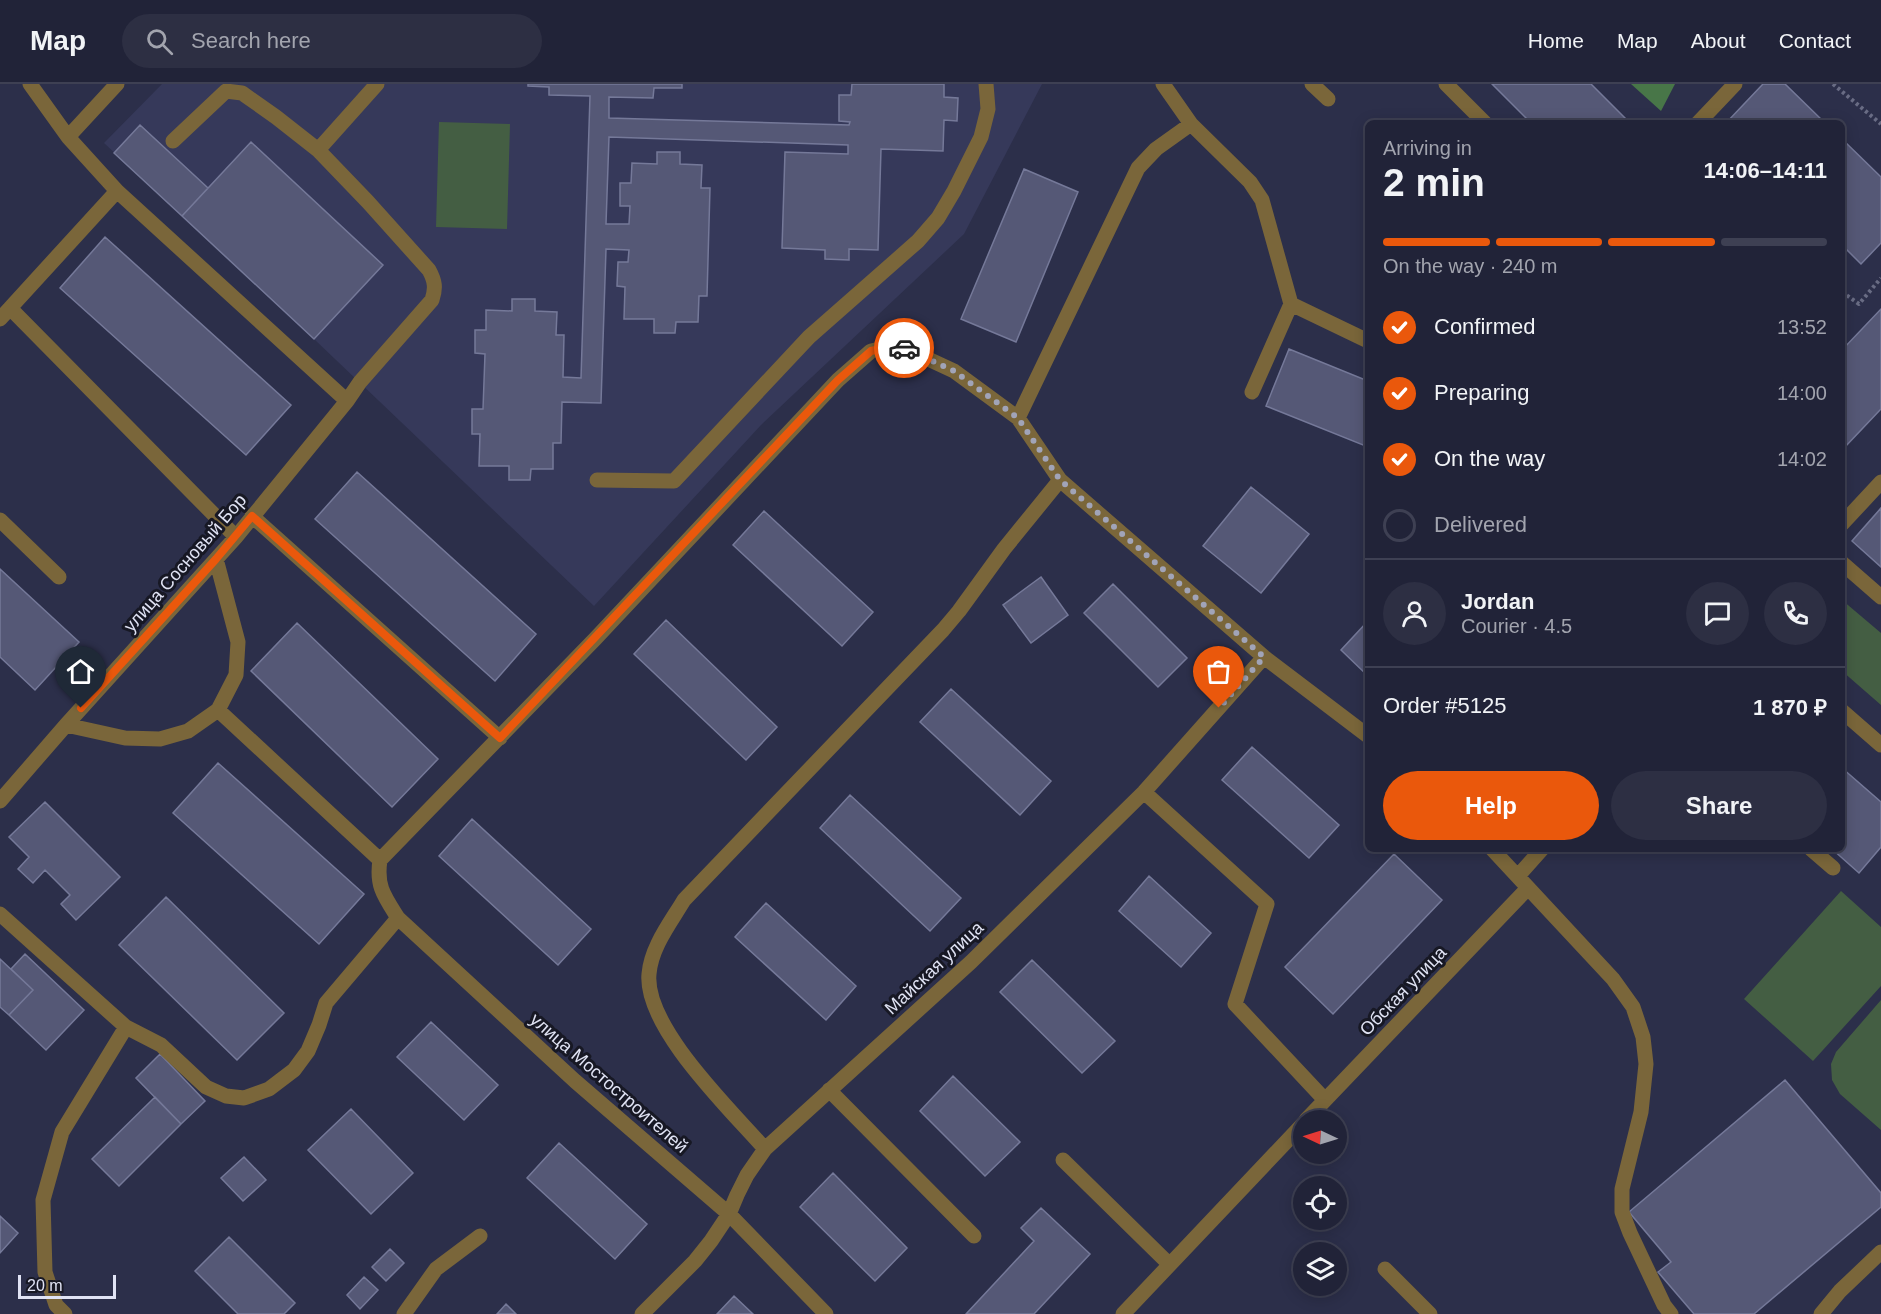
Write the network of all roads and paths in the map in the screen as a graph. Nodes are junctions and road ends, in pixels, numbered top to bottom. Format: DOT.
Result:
graph roads {
  1 [pos="30,84"];
  2 [pos="117,84"];
  3 [pos="377,84"];
  4 [pos="986,84"];
  5 [pos="1163,84"];
  6 [pos="1312,84"];
  7 [pos="1446,84"];
  8 [pos="1735,84"];
  9 [pos="1833,84"];
  10 [pos="1328,99"];
  11 [pos="1482,120"];
  12 [pos="1701,120"];
  13 [pos="1191,124"];
  14 [pos="1881,124"];
  15 [pos="68,137"];
  16 [pos="173,141"];
  17 [pos="318,150"];
  18 [pos="117,191"];
  19 [pos="1881,278"];
  20 [pos="1845,294"];
  21 [pos="1291,304"];
  22 [pos="5,313"];
  23 [pos="1365,340"];
  24 [pos="1252,392"];
  25 [pos="347,401"];
  26 [pos="1018,418"];
  27 [pos="597,480"];
  28 [pos="1060,480"];
  29 [pos="1881,482"];
  30 [pos="252,516"];
  31 [pos="0,520"];
  32 [pos="1845,521"];
  33 [pos="236,537"];
  34 [pos="216,559"];
  35 [pos="1845,566"];
  36 [pos="59,577"];
  37 [pos="1881,597"];
  38 [pos="1264,657"];
  39 [pos="218,710"];
  40 [pos="1845,714"];
  41 [pos="66,725"];
  42 [pos="1365,734"];
  43 [pos="500,738"];
  44 [pos="1881,745"];
  45 [pos="1144,792"];
  46 [pos="0,801"];
  47 [pos="1495,852"];
  48 [pos="1539,852"];
  49 [pos="1814,852"];
  50 [pos="379,867"];
  51 [pos="1833,868"];
  52 [pos="1518,876"];
  53 [pos="1528,888"];
  54 [pos="0,914"];
  55 [pos="398,918"];
  56 [pos="126,1027"];
  57 [pos="830,1090"];
  58 [pos="1325,1100"];
  59 [pos="1316,1110"];
  60 [pos="1293,1135"];
  61 [pos="765,1149"];
  62 [pos="1063,1160"];
  63 [pos="729,1214"];
  64 [pos="480,1236"];
  65 [pos="974,1236"];
  66 [pos="1881,1252"];
  67 [pos="1169,1264"];
  68 [pos="1384,1269"];
  69 [pos="65,1314"];
  70 [pos="404,1314"];
  71 [pos="642,1314"];
  72 [pos="826,1314"];
  73 [pos="1123,1314"];
  74 [pos="1430,1314"];
  75 [pos="1671,1314"];
  76 [pos="1821,1314"];
  1 -- 15 [label="street"];
  2 -- 15 [label="street"];
  3 -- 17 [label="street"];
  4 -- 27 [label="street"];
  5 -- 13 [label="street"];
  6 -- 10 [label="street"];
  7 -- 11 [label="street"];
  8 -- 12 [label="street"];
  9 -- 14 [label="path"];
  13 -- 21 [label="street"];
  13 -- 26 [label="street"];
  15 -- 18 [label="street"];
  16 -- 17 [label="street, улица Сосновый Бор"];
  17 -- 25 [label="street, улица Сосновый Бор"];
  18 -- 22 [label="street"];
  18 -- 25 [label="street"];
  19 -- 20 [label="path"];
  21 -- 23 [label="street"];
  21 -- 24 [label="street"];
  22 -- 33 [label="street"];
  25 -- 30 [label="street, улица Сосновый Бор"];
  26 -- 28 [label="street"];
  26 -- 43 [label="street"];
  28 -- 38 [label="street"];
  28 -- 61 [label="street"];
  29 -- 32 [label="street"];
  30 -- 33 [label="street, улица Сосновый Бор"];
  30 -- 43 [label="street"];
  31 -- 36 [label="street"];
  33 -- 34 [label="street, улица Сосновый Бор"];
  34 -- 39 [label="street"];
  34 -- 41 [label="street, улица Сосновый Бор"];
  35 -- 37 [label="street"];
  38 -- 42 [label="street"];
  38 -- 45 [label="street, Майская улица"];
  39 -- 41 [label="street"];
  39 -- 50 [label="street"];
  40 -- 44 [label="street"];
  41 -- 46 [label="street, улица Сосновый Бор"];
  43 -- 50 [label="street"];
  45 -- 57 [label="street, Майская улица"];
  45 -- 58 [label="street"];
  47 -- 52 [label="street"];
  48 -- 52 [label="street"];
  49 -- 51 [label="street"];
  50 -- 55 [label="street, улица Мостостроителей"];
  52 -- 53 [label="street"];
  53 -- 58 [label="street, Обская улица"];
  53 -- 75 [label="street"];
  54 -- 56 [label="street"];
  55 -- 56 [label="street"];
  55 -- 63 [label="street, улица Мостостроителей"];
  56 -- 69 [label="street"];
  57 -- 61 [label="street, Майская улица"];
  57 -- 65 [label="street"];
  58 -- 59 [label="street, Обская улица"];
  60 -- 67 [label="street, Обская улица"];
  61 -- 63 [label="street, Майская улица"];
  62 -- 67 [label="street"];
  63 -- 71 [label="street, Майская улица"];
  63 -- 72 [label="street, улица Мостостроителей"];
  64 -- 70 [label="street"];
  66 -- 76 [label="street"];
  67 -- 73 [label="street, Обская улица"];
  68 -- 74 [label="street"];
}
